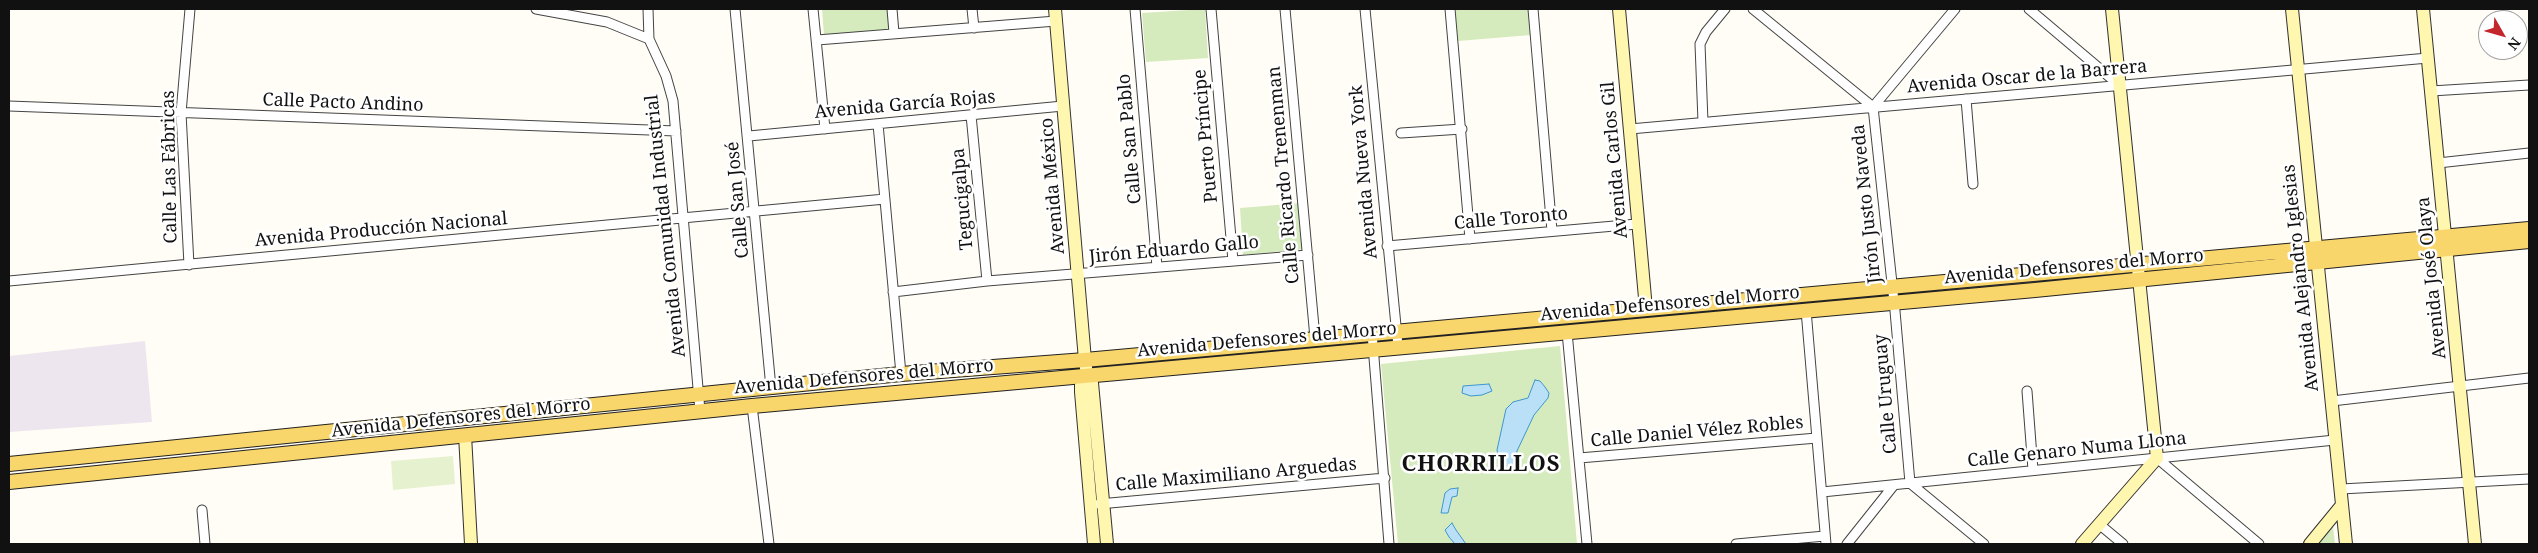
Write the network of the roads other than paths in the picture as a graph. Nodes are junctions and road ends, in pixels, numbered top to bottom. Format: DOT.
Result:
graph roads {
  1 [pos="190,9"];
  2 [pos="536,9"];
  3 [pos="648,9"];
  4 [pos="736,9"];
  5 [pos="813,9"];
  6 [pos="892,9"];
  7 [pos="972,9"];
  8 [pos="1135,9"];
  9 [pos="1139,9"];
  10 [pos="1211,9"];
  11 [pos="1285,9"];
  12 [pos="1365,9"];
  13 [pos="1450,9"];
  14 [pos="1533,9"];
  15 [pos="1619,9"];
  16 [pos="1725,9"];
  17 [pos="1753,9"];
  18 [pos="1955,9"];
  19 [pos="2030,9"];
  20 [pos="2112,9"];
  21 [pos="2292,9"];
  22 [pos="2423,9"];
  23 [pos="1055,15"];
  24 [pos="974,28"];
  25 [pos="894,33"];
  26 [pos="649,39"];
  27 [pos="816,40"];
  28 [pos="2428,58"];
  29 [pos="2298,70"];
  30 [pos="2119,85"];
  31 [pos="2529,85"];
  32 [pos="2431,91"];
  33 [pos="1966,99"];
  34 [pos="9,106"];
  35 [pos="1063,106"];
  36 [pos="1873,107"];
  37 [pos="181,113"];
  38 [pos="972,114"];
  39 [pos="1703,122"];
  40 [pos="878,124"];
  41 [pos="825,129"];
  42 [pos="1462,129"];
  43 [pos="1630,129"];
  44 [pos="676,131"];
  45 [pos="1400,134"];
  46 [pos="749,136"];
  47 [pos="2529,153"];
  48 [pos="2438,163"];
  49 [pos="1973,184"];
  50 [pos="885,199"];
  51 [pos="756,211"];
  52 [pos="683,218"];
  53 [pos="1638,224"];
  54 [pos="2529,229"];
  55 [pos="1552,231"];
  56 [pos="2445,235"];
  57 [pos="1470,239"];
  58 [pos="2529,241"];
  59 [pos="1387,246"];
  60 [pos="2316,248"];
  61 [pos="2447,250"];
  62 [pos="1308,255"];
  63 [pos="1233,260"];
  64 [pos="2316,264"];
  65 [pos="189,265"];
  66 [pos="2138,265"];
  67 [pos="1157,267"];
  68 [pos="1079,274"];
  69 [pos="2140,280"];
  70 [pos="9,281"];
  71 [pos="987,281"];
  72 [pos="1892,286"];
  73 [pos="894,292"];
  74 [pos="1894,302"];
  75 [pos="1646,309"];
  76 [pos="1806,310"];
  77 [pos="1396,331"];
  78 [pos="1567,332"];
  79 [pos="1372,333"];
  80 [pos="1315,338"];
  81 [pos="1398,346"];
  82 [pos="1373,348"];
  83 [pos="1086,360"];
  84 [pos="901,374"];
  85 [pos="1087,376"];
  86 [pos="2529,378"];
  87 [pos="2460,386"];
  88 [pos="771,388"];
  89 [pos="2027,391"];
  90 [pos="699,394"];
  91 [pos="2332,401"];
  92 [pos="752,406"];
  93 [pos="700,412"];
  94 [pos="464,435"];
  95 [pos="1817,438"];
  96 [pos="2335,440"];
  97 [pos="1579,458"];
  98 [pos="2156,458"];
  99 [pos="14,463"];
  100 [pos="2033,470"];
  101 [pos="1385,478"];
  102 [pos="2529,479"];
  103 [pos="15,481"];
  104 [pos="2470,481"];
  105 [pos="1910,483"];
  106 [pos="1894,485"];
  107 [pos="2341,489"];
  108 [pos="1822,492"];
  109 [pos="1097,504"];
  110 [pos="2342,505"];
  111 [pos="202,510"];
  112 [pos="2098,524"];
  113 [pos="1826,540"];
  114 [pos="205,544"];
  115 [pos="471,544"];
  116 [pos="769,544"];
  117 [pos="1094,544"];
  118 [pos="1107,544"];
  119 [pos="1389,544"];
  120 [pos="1587,544"];
  121 [pos="1736,544"];
  122 [pos="1847,544"];
  123 [pos="1984,544"];
  124 [pos="2082,544"];
  125 [pos="2123,544"];
  126 [pos="2258,544"];
  127 [pos="2310,544"];
  128 [pos="2346,544"];
  129 [pos="2475,544"];
  1 -- 37 [label="street, Calle Las Fábricas"];
  2 -- 26 [label="street"];
  3 -- 26 [label="street"];
  4 -- 46 [label="street, Calle San José"];
  5 -- 27 [label="street"];
  6 -- 25 [label="street"];
  7 -- 24 [label="street"];
  8 -- 9 [label="street"];
  8 -- 67 [label="street, Calle San Pablo"];
  10 -- 63 [label="street, Puerto Príncipe"];
  11 -- 62 [label="street, Calle Ricardo Trenenman"];
  12 -- 59 [label="street, Avenida Nueva York"];
  13 -- 42 [label="street"];
  14 -- 55 [label="street"];
  15 -- 43 [label="street, Avenida Carlos Gil"];
  16 -- 39 [label="street"];
  17 -- 36 [label="street, Jirón Justo Naveda"];
  18 -- 36 [label="street"];
  19 -- 30 [label="street"];
  20 -- 30 [label="street"];
  21 -- 29 [label="street, Avenida Alejandro Iglesias"];
  22 -- 28 [label="street, Avenida José Olaya"];
  23 -- 24 [label="street"];
  23 -- 35 [label="street, Avenida México"];
  24 -- 25 [label="street"];
  25 -- 27 [label="street"];
  26 -- 44 [label="street, Avenida Comunidad Industrial"];
  27 -- 41 [label="street"];
  28 -- 29 [label="street, Avenida Oscar de la Barrera"];
  28 -- 32 [label="street, Avenida José Olaya"];
  29 -- 30 [label="street, Avenida Oscar de la Barrera"];
  29 -- 60 [label="street, Avenida Alejandro Iglesias"];
  30 -- 33 [label="street, Avenida Oscar de la Barrera"];
  30 -- 66 [label="street"];
  31 -- 32 [label="street"];
  32 -- 48 [label="street, Avenida José Olaya"];
  33 -- 36 [label="street, Avenida Oscar de la Barrera"];
  33 -- 49 [label="street"];
  34 -- 37 [label="street, Calle Pacto Andino"];
  35 -- 38 [label="street, Avenida García Rojas"];
  35 -- 68 [label="street, Avenida México"];
  36 -- 39 [label="street, Avenida Oscar de la Barrera"];
  36 -- 72 [label="street, Jirón Justo Naveda"];
  37 -- 44 [label="street, Calle Pacto Andino"];
  37 -- 65 [label="street, Calle Las Fábricas"];
  38 -- 40 [label="street, Avenida García Rojas"];
  38 -- 71 [label="street, Tegucigalpa"];
  39 -- 43 [label="street, Avenida Oscar de la Barrera"];
  40 -- 41 [label="street, Avenida García Rojas"];
  40 -- 50 [label="street"];
  41 -- 46 [label="street, Avenida García Rojas"];
  42 -- 45 [label="street"];
  42 -- 57 [label="street"];
  43 -- 53 [label="street, Avenida Carlos Gil"];
  44 -- 52 [label="street, Avenida Comunidad Industrial"];
  46 -- 51 [label="street, Calle San José"];
  47 -- 48 [label="street"];
  48 -- 56 [label="street, Avenida José Olaya"];
  50 -- 51 [label="street, Avenida Producción Nacional"];
  50 -- 73 [label="street"];
  51 -- 52 [label="street, Avenida Producción Nacional"];
  51 -- 88 [label="street, Calle San José"];
  52 -- 65 [label="street, Avenida Producción Nacional"];
  52 -- 90 [label="street, Avenida Comunidad Industrial"];
  53 -- 55 [label="street, Calle Toronto"];
  53 -- 75 [label="street, Avenida Carlos Gil"];
  54 -- 56 [label="main road, Avenida Defensores del Morro"];
  55 -- 57 [label="street, Calle Toronto"];
  56 -- 60 [label="main road, Avenida Defensores del Morro"];
  56 -- 61 [label="street, Avenida José Olaya"];
  57 -- 59 [label="street, Calle Toronto"];
  58 -- 61 [label="main road, Avenida Defensores del Morro"];
  59 -- 77 [label="street, Avenida Nueva York"];
  60 -- 64 [label="street, Avenida Alejandro Iglesias"];
  60 -- 66 [label="main road, Avenida Defensores del Morro"];
  61 -- 64 [label="main road, Avenida Defensores del Morro"];
  61 -- 87 [label="street, Avenida José Olaya"];
  62 -- 63 [label="street, Jirón Eduardo Gallo"];
  62 -- 80 [label="street, Calle Ricardo Trenenman"];
  63 -- 67 [label="street, Jirón Eduardo Gallo"];
  64 -- 69 [label="main road, Avenida Defensores del Morro"];
  64 -- 91 [label="street, Avenida Alejandro Iglesias"];
  65 -- 70 [label="street, Avenida Producción Nacional"];
  66 -- 69 [label="street"];
  66 -- 72 [label="main road, Avenida Defensores del Morro"];
  67 -- 68 [label="street, Jirón Eduardo Gallo"];
  68 -- 71 [label="street, Jirón Eduardo Gallo"];
  68 -- 83 [label="street, Avenida México"];
  69 -- 74 [label="main road, Avenida Defensores del Morro"];
  69 -- 98 [label="street"];
  71 -- 73 [label="street, Jirón Eduardo Gallo"];
  72 -- 74 [label="street, Jirón Justo Naveda"];
  72 -- 75 [label="main road, Avenida Defensores del Morro"];
  73 -- 84 [label="street"];
  74 -- 76 [label="main road, Avenida Defensores del Morro"];
  74 -- 105 [label="street, Calle Uruguay"];
  75 -- 77 [label="main road, Avenida Defensores del Morro"];
  76 -- 78 [label="main road, Avenida Defensores del Morro"];
  76 -- 95 [label="street"];
  77 -- 79 [label="main road, Avenida Defensores del Morro"];
  77 -- 81 [label="street, Avenida Nueva York"];
  78 -- 81 [label="main road, Avenida Defensores del Morro"];
  78 -- 97 [label="street"];
  79 -- 80 [label="main road, Avenida Defensores del Morro"];
  79 -- 82 [label="street"];
  80 -- 83 [label="main road, Avenida Defensores del Morro"];
  81 -- 82 [label="main road, Avenida Defensores del Morro"];
  82 -- 85 [label="main road, Avenida Defensores del Morro"];
  82 -- 101 [label="street"];
  83 -- 84 [label="main road, Avenida Defensores del Morro"];
  83 -- 85 [label="street, Avenida México"];
  84 -- 88 [label="main road, Avenida Defensores del Morro"];
  85 -- 92 [label="main road, Avenida Defensores del Morro"];
  85 -- 109 [label="street, Avenida México"];
  86 -- 87 [label="street"];
  87 -- 91 [label="street"];
  87 -- 104 [label="street, Avenida José Olaya"];
  88 -- 90 [label="main road, Avenida Defensores del Morro"];
  89 -- 100 [label="street"];
  90 -- 93 [label="street, Avenida Comunidad Industrial"];
  90 -- 99 [label="main road, Avenida Defensores del Morro"];
  91 -- 96 [label="street, Avenida Alejandro Iglesias"];
  92 -- 93 [label="main road, Avenida Defensores del Morro"];
  92 -- 116 [label="street"];
  93 -- 94 [label="main road, Avenida Defensores del Morro"];
  94 -- 103 [label="main road, Avenida Defensores del Morro"];
  94 -- 115 [label="street"];
  95 -- 97 [label="street, Calle Daniel Vélez Robles"];
  95 -- 108 [label="street"];
  96 -- 98 [label="street, Calle Genaro Numa Llona"];
  96 -- 107 [label="street, Avenida Alejandro Iglesias"];
  97 -- 120 [label="street"];
  98 -- 100 [label="street, Calle Genaro Numa Llona"];
  98 -- 112 [label="street"];
  98 -- 126 [label="street"];
  99 -- 103 [label="main road"];
  100 -- 105 [label="street, Calle Genaro Numa Llona"];
  101 -- 109 [label="street, Calle Maximiliano Arguedas"];
  101 -- 119 [label="street"];
  102 -- 104 [label="street"];
  104 -- 107 [label="street"];
  104 -- 129 [label="street, Avenida José Olaya"];
  105 -- 106 [label="street, Calle Genaro Numa Llona"];
  105 -- 123 [label="street"];
  106 -- 108 [label="street, Calle Genaro Numa Llona"];
  106 -- 122 [label="street"];
  107 -- 110 [label="street, Avenida Alejandro Iglesias"];
  108 -- 113 [label="street"];
  109 -- 117 [label="street"];
  109 -- 118 [label="street"];
  110 -- 127 [label="street"];
  110 -- 128 [label="street, Avenida Alejandro Iglesias"];
  111 -- 114 [label="street"];
  112 -- 124 [label="street"];
  112 -- 125 [label="street"];
  113 -- 121 [label="street"];
}
